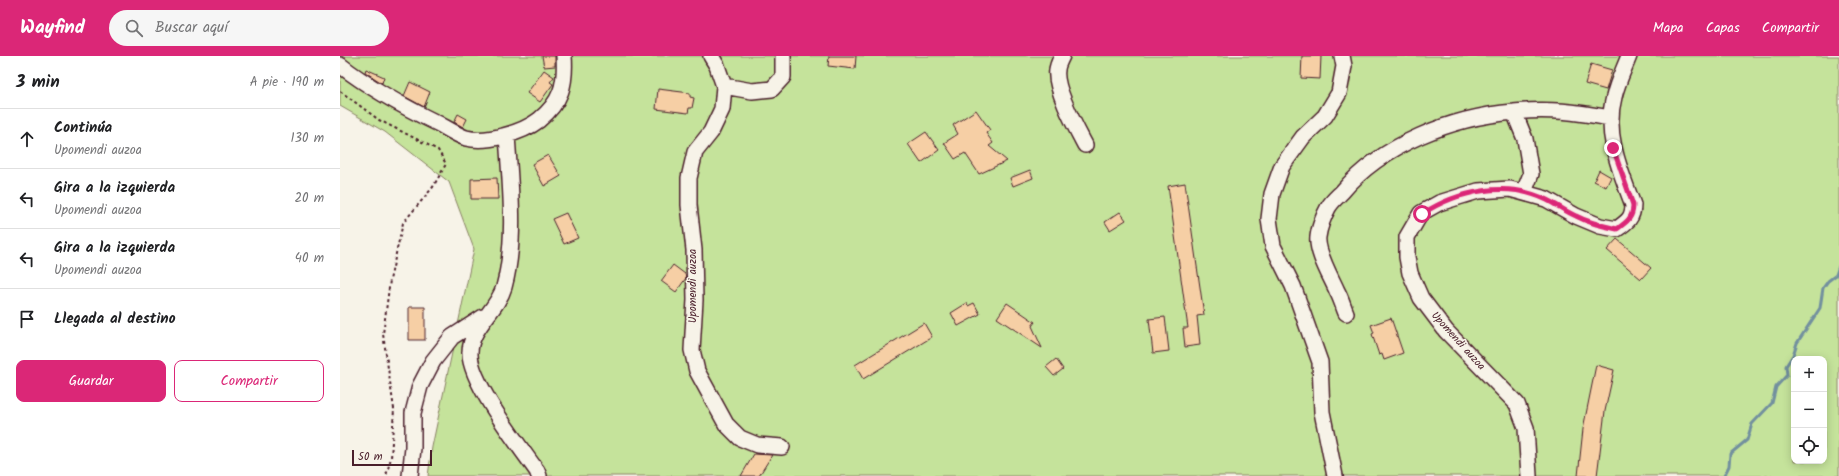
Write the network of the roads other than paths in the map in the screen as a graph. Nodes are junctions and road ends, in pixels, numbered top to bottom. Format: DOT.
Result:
graph roads {
  1 [pos="564,56"];
  2 [pos="711,56"];
  3 [pos="783,56"];
  4 [pos="1062,56"];
  5 [pos="1342,56"];
  6 [pos="1629,56"];
  7 [pos="340,65"];
  8 [pos="724,86"];
  9 [pos="1514,112"];
  10 [pos="1610,118"];
  11 [pos="507,135"];
  12 [pos="1085,145"];
  13 [pos="1524,192"];
  14 [pos="490,312"];
  15 [pos="1346,313"];
  16 [pos="782,447"];
  17 [pos="410,476"];
  18 [pos="538,476"];
  19 [pos="1335,476"];
  20 [pos="1529,476"];
  1 -- 11 [label="lane"];
  2 -- 8 [label="lane, Upomendi auzoa"];
  3 -- 8 [label="lane"];
  4 -- 12 [label="lane"];
  5 -- 19 [label="lane"];
  6 -- 10 [label="lane, Upomendi auzoa"];
  7 -- 11 [label="lane"];
  8 -- 16 [label="lane, Upomendi auzoa"];
  9 -- 10 [label="lane"];
  9 -- 13 [label="lane"];
  9 -- 15 [label="lane"];
  10 -- 13 [label="lane, Upomendi auzoa"];
  11 -- 14 [label="lane"];
  13 -- 20 [label="lane, Upomendi auzoa"];
  14 -- 17 [label="lane"];
  14 -- 18 [label="lane"];
}
